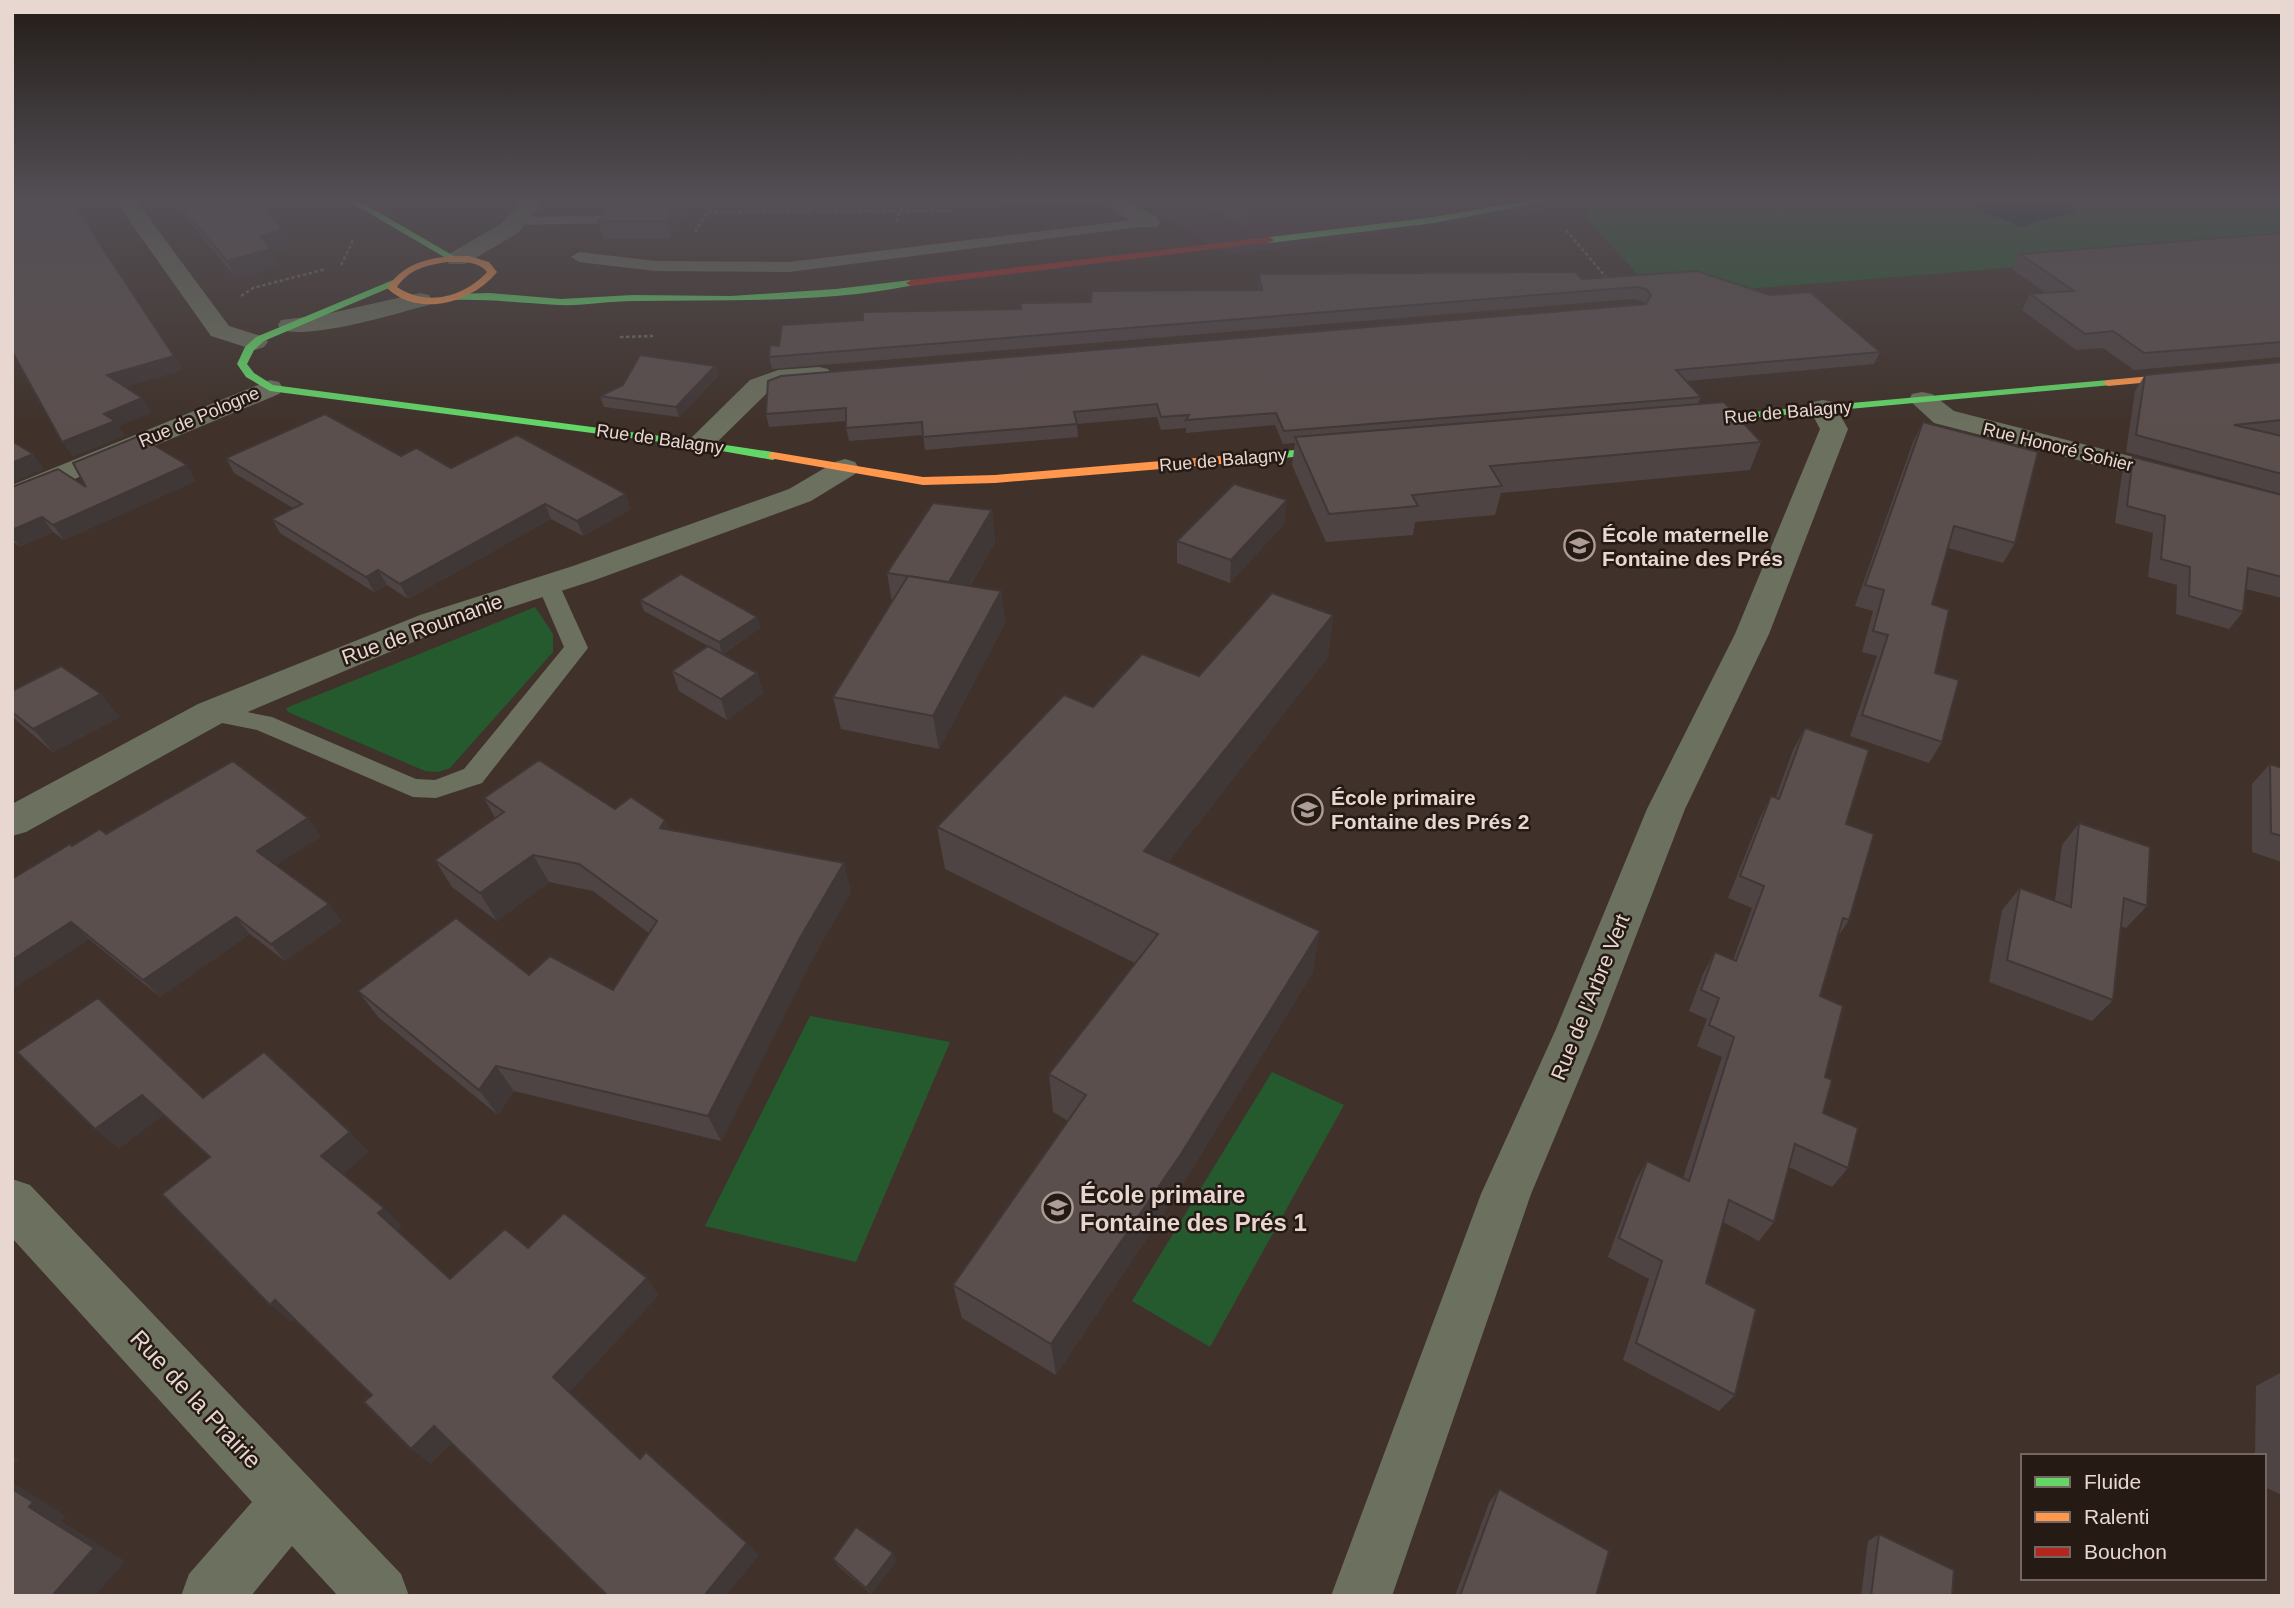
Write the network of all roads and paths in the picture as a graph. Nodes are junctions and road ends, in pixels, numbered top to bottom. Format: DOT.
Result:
graph roads {
  1 [pos="178,274"];
  2 [pos="395,274"];
  3 [pos="407,274"];
  4 [pos="489,274"];
  5 [pos="501,274"];
  6 [pos="985,274"];
  7 [pos="1604,274"];
  8 [pos="513,278"];
  9 [pos="395,281"];
  10 [pos="561,286"];
  11 [pos="1615,288"];
  12 [pos="453,297"];
  13 [pos="633,298"];
  14 [pos="420,300"];
  15 [pos="290,325"];
  16 [pos="255,342"];
  17 [pos="2282,367"];
  18 [pos="847,373"];
  19 [pos="270,388"];
  20 [pos="1922,400"];
  21 [pos="1823,408"];
  22 [pos="1670,422"];
  23 [pos="699,443"];
  24 [pos="1367,447"];
  25 [pos="845,468"];
  26 [pos="12,496"];
  27 [pos="2282,504"];
  28 [pos="548,584"];
  29 [pos="211,713"];
  30 [pos="12,822"];
  31 [pos="12,1202"];
  32 [pos="291,1501"];
  33 [pos="211,1596"];
  34 [pos="379,1596"];
  35 [pos="1361,1596"];
  1 -- 16 [label="street"];
  2 -- 9 [label="street"];
  3 -- 9 [label="street"];
  4 -- 12 [label="street"];
  5 -- 8 [label="street"];
  6 -- 13 [label="street"];
  7 -- 11 [label="path"];
  9 -- 14 [label="street"];
  9 -- 15 [label="street"];
  10 -- 13 [label="street"];
  12 -- 13 [label="street"];
  12 -- 14 [label="street"];
  14 -- 15 [label="street"];
  15 -- 16 [label="street"];
  16 -- 19 [label="street"];
  17 -- 20 [label="street, Rue de Balagny"];
  18 -- 23 [label="street"];
  19 -- 23 [label="street, Rue de Balagny"];
  19 -- 26 [label="street, Rue de Pologne"];
  20 -- 21 [label="street, Rue de Balagny"];
  20 -- 27 [label="street, Rue Honoré Sohier"];
  21 -- 22 [label="street, Rue de Balagny"];
  21 -- 35 [label="street, Rue de l'Arbre Vert"];
  23 -- 25 [label="street, Rue de Balagny"];
  24 -- 25 [label="street, Rue de Balagny"];
  25 -- 28 [label="street, Rue de Roumanie"];
  28 -- 29 [label="street, Rue de Roumanie"];
  28 -- 29 [label="lane"];
  29 -- 30 [label="street, Rue de Roumanie"];
  31 -- 32 [label="street, Rue de la Prairie"];
  32 -- 33 [label="street"];
  32 -- 34 [label="street, Rue de la Prairie"];
}
